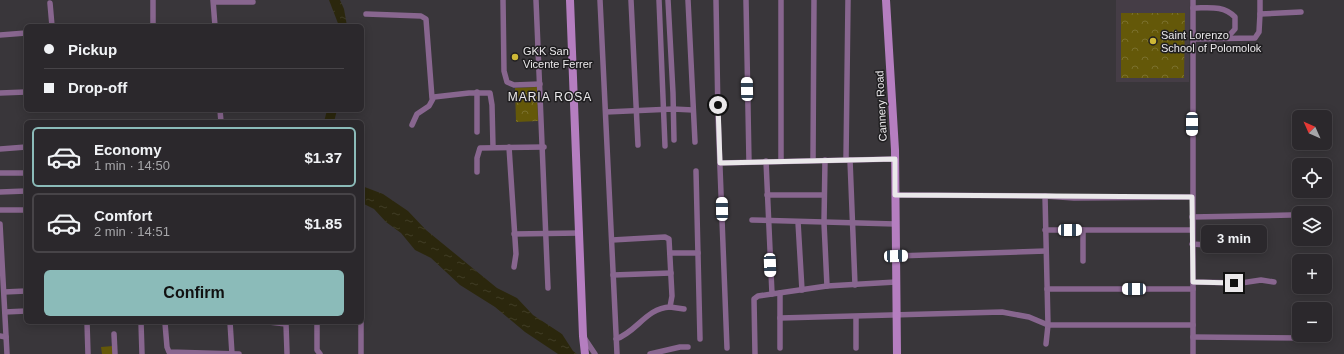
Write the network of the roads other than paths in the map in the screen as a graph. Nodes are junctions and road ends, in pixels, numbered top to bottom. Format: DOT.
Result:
graph roads {
  1 [pos="153,0"];
  2 [pos="503,0"];
  3 [pos="536,0"];
  4 [pos="570,0"];
  5 [pos="600,0"];
  6 [pos="631,0"];
  7 [pos="659,0"];
  8 [pos="668,0"];
  9 [pos="688,0"];
  10 [pos="716,0"];
  11 [pos="746,0"];
  12 [pos="781,0"];
  13 [pos="814,0"];
  14 [pos="848,0"];
  15 [pos="886,0"];
  16 [pos="1193,0"];
  17 [pos="1260,0"];
  18 [pos="213,1"];
  19 [pos="253,2"];
  20 [pos="50,3"];
  21 [pos="1193,8"];
  22 [pos="1301,12"];
  23 [pos="366,14"];
  24 [pos="1260,14"];
  25 [pos="52,24"];
  26 [pos="153,24"];
  27 [pos="215,24"];
  28 [pos="24,33"];
  29 [pos="0,35"];
  30 [pos="1227,38"];
  31 [pos="1192,39"];
  32 [pos="540,84"];
  33 [pos="24,92"];
  34 [pos="477,92"];
  35 [pos="0,93"];
  36 [pos="432,98"];
  37 [pos="664,109"];
  38 [pos="673,109"];
  39 [pos="636,110"];
  40 [pos="693,110"];
  41 [pos="606,112"];
  42 [pos="412,125"];
  43 [pos="477,132"];
  44 [pos="674,140"];
  45 [pos="696,142"];
  46 [pos="638,146"];
  47 [pos="665,146"];
  48 [pos="24,147"];
  49 [pos="493,147"];
  50 [pos="509,147"];
  51 [pos="544,147"];
  52 [pos="0,149"];
  53 [pos="895,159"];
  54 [pos="813,160"];
  55 [pos="825,160"];
  56 [pos="848,160"];
  57 [pos="766,161"];
  58 [pos="781,161"];
  59 [pos="749,162"];
  60 [pos="720,163"];
  61 [pos="696,171"];
  62 [pos="477,172"];
  63 [pos="0,173"];
  64 [pos="24,173"];
  65 [pos="24,191"];
  66 [pos="0,192"];
  67 [pos="767,195"];
  68 [pos="824,195"];
  69 [pos="895,195"];
  70 [pos="1045,196"];
  71 [pos="1192,197"];
  72 [pos="0,210"];
  73 [pos="24,210"];
  74 [pos="1291,215"];
  75 [pos="1192,217"];
  76 [pos="752,220"];
  77 [pos="768,221"];
  78 [pos="798,222"];
  79 [pos="824,223"];
  80 [pos="0,224"];
  81 [pos="851,224"];
  82 [pos="895,224"];
  83 [pos="0,228"];
  84 [pos="1045,230"];
  85 [pos="1083,230"];
  86 [pos="1192,230"];
  87 [pos="580,233"];
  88 [pos="514,234"];
  89 [pos="547,234"];
  90 [pos="612,240"];
  91 [pos="1192,244"];
  92 [pos="1221,246"];
  93 [pos="1046,251"];
  94 [pos="670,253"];
  95 [pos="698,253"];
  96 [pos="896,256"];
  97 [pos="1083,261"];
  98 [pos="514,267"];
  99 [pos="671,273"];
  100 [pos="613,275"];
  101 [pos="896,282"];
  102 [pos="1193,282"];
  103 [pos="1274,282"];
  104 [pos="855,284"];
  105 [pos="827,286"];
  106 [pos="548,288"];
  107 [pos="1047,289"];
  108 [pos="1193,289"];
  109 [pos="802,290"];
  110 [pos="24,291"];
  111 [pos="4,292"];
  112 [pos="780,292"];
  113 [pos="772,294"];
  114 [pos="670,307"];
  115 [pos="684,309"];
  116 [pos="24,311"];
  117 [pos="5,312"];
  118 [pos="896,316"];
  119 [pos="856,317"];
  120 [pos="780,318"];
  121 [pos="87,324"];
  122 [pos="141,324"];
  123 [pos="165,324"];
  124 [pos="230,324"];
  125 [pos="286,324"];
  126 [pos="317,324"];
  127 [pos="362,324"];
  128 [pos="1048,325"];
  129 [pos="1193,325"];
  130 [pos="114,334"];
  131 [pos="583,336"];
  132 [pos="3,337"];
  133 [pos="1193,337"];
  134 [pos="700,338"];
  135 [pos="1292,338"];
  136 [pos="616,339"];
  137 [pos="1046,344"];
  138 [pos="688,347"];
  139 [pos="727,348"];
  140 [pos="780,348"];
  141 [pos="856,348"];
  142 [pos="287,353"];
  143 [pos="7,354"];
  144 [pos="88,354"];
  145 [pos="115,354"];
  146 [pos="142,354"];
  147 [pos="232,354"];
  148 [pos="239,354"];
  149 [pos="320,354"];
  150 [pos="361,354"];
  151 [pos="585,354"];
  152 [pos="595,354"];
  153 [pos="617,354"];
  154 [pos="650,354"];
  155 [pos="755,354"];
  156 [pos="897,354"];
  157 [pos="1193,354"];
  1 -- 26 [label="street"];
  2 -- 32 [label="street"];
  3 -- 32 [label="street"];
  4 -- 87 [label="main road"];
  5 -- 41 [label="street"];
  6 -- 39 [label="street"];
  7 -- 37 [label="street"];
  8 -- 38 [label="street"];
  9 -- 40 [label="street"];
  10 -- 60 [label="street"];
  11 -- 59 [label="street"];
  12 -- 58 [label="street"];
  13 -- 54 [label="street"];
  14 -- 56 [label="street"];
  15 -- 53 [label="main road, Cannery Road"];
  16 -- 21 [label="street"];
  17 -- 24 [label="street"];
  18 -- 19 [label="street"];
  18 -- 27 [label="street"];
  20 -- 25 [label="street"];
  21 -- 30 [label="street"];
  21 -- 31 [label="street"];
  22 -- 24 [label="street"];
  23 -- 36 [label="street"];
  24 -- 30 [label="street"];
  28 -- 29 [label="street"];
  30 -- 31 [label="street"];
  31 -- 71 [label="street"];
  32 -- 51 [label="street"];
  33 -- 35 [label="street"];
  34 -- 36 [label="street"];
  34 -- 43 [label="street"];
  34 -- 49 [label="street"];
  36 -- 42 [label="street"];
  37 -- 38 [label="street"];
  37 -- 39 [label="street"];
  37 -- 47 [label="street"];
  38 -- 40 [label="street"];
  38 -- 44 [label="street"];
  39 -- 41 [label="street"];
  39 -- 46 [label="street"];
  40 -- 45 [label="street"];
  41 -- 90 [label="street"];
  48 -- 52 [label="street"];
  49 -- 50 [label="street"];
  49 -- 62 [label="street"];
  50 -- 51 [label="street"];
  50 -- 88 [label="street"];
  51 -- 89 [label="street"];
  53 -- 56 [label="street"];
  53 -- 69 [label="main road, Cannery Road"];
  54 -- 55 [label="street"];
  54 -- 58 [label="street"];
  55 -- 56 [label="street"];
  55 -- 68 [label="street"];
  56 -- 81 [label="street"];
  57 -- 58 [label="street"];
  57 -- 59 [label="street"];
  57 -- 67 [label="street"];
  59 -- 60 [label="street"];
  60 -- 139 [label="street"];
  61 -- 95 [label="street"];
  63 -- 64 [label="street"];
  65 -- 66 [label="street"];
  67 -- 68 [label="street"];
  67 -- 77 [label="street"];
  68 -- 79 [label="street"];
  69 -- 70 [label="street"];
  69 -- 82 [label="main road, Cannery Road"];
  70 -- 71 [label="street"];
  70 -- 84 [label="street"];
  71 -- 75 [label="street"];
  72 -- 73 [label="street"];
  74 -- 75 [label="street"];
  75 -- 86 [label="street"];
  76 -- 77 [label="street"];
  77 -- 78 [label="street"];
  77 -- 113 [label="street"];
  78 -- 79 [label="street"];
  78 -- 109 [label="street"];
  79 -- 81 [label="street"];
  79 -- 105 [label="street"];
  80 -- 83 [label="street"];
  81 -- 82 [label="street"];
  81 -- 104 [label="street"];
  82 -- 96 [label="main road, Cannery Road"];
  83 -- 111 [label="street"];
  84 -- 85 [label="street"];
  84 -- 93 [label="street"];
  85 -- 86 [label="street"];
  85 -- 97 [label="street"];
  86 -- 91 [label="street"];
  87 -- 89 [label="street"];
  87 -- 131 [label="main road"];
  88 -- 89 [label="street"];
  88 -- 98 [label="street"];
  89 -- 106 [label="street"];
  90 -- 94 [label="street"];
  90 -- 100 [label="street"];
  91 -- 92 [label="street"];
  91 -- 102 [label="street"];
  93 -- 96 [label="street"];
  93 -- 107 [label="street"];
  94 -- 95 [label="street"];
  94 -- 99 [label="street"];
  95 -- 134 [label="street"];
  96 -- 101 [label="main road, Cannery Road"];
  99 -- 100 [label="street"];
  99 -- 114 [label="street"];
  100 -- 136 [label="street"];
  101 -- 104 [label="street"];
  101 -- 118 [label="main road, Cannery Road"];
  102 -- 103 [label="street"];
  102 -- 108 [label="street"];
  104 -- 105 [label="street"];
  105 -- 109 [label="street"];
  107 -- 108 [label="street"];
  107 -- 128 [label="street"];
  108 -- 129 [label="street"];
  109 -- 112 [label="street"];
  110 -- 111 [label="street"];
  111 -- 117 [label="street"];
  112 -- 113 [label="street"];
  112 -- 120 [label="street"];
  113 -- 155 [label="street"];
  114 -- 115 [label="street"];
  114 -- 136 [label="street"];
  116 -- 117 [label="street"];
  117 -- 132 [label="street"];
  118 -- 119 [label="street"];
  118 -- 128 [label="street"];
  118 -- 156 [label="main road, Cannery Road"];
  119 -- 120 [label="street"];
  119 -- 141 [label="street"];
  120 -- 140 [label="street"];
  121 -- 144 [label="street"];
  122 -- 146 [label="street"];
  123 -- 147 [label="street"];
  124 -- 147 [label="street"];
  125 -- 142 [label="street"];
  126 -- 149 [label="street"];
  127 -- 150 [label="street"];
  128 -- 129 [label="street"];
  128 -- 137 [label="street"];
  129 -- 133 [label="street"];
  130 -- 145 [label="street"];
  131 -- 151 [label="main road"];
  131 -- 152 [label="street"];
  132 -- 143 [label="street"];
  133 -- 135 [label="street"];
  133 -- 157 [label="street"];
  136 -- 153 [label="street"];
  138 -- 154 [label="street"];
  147 -- 148 [label="street"];
}
